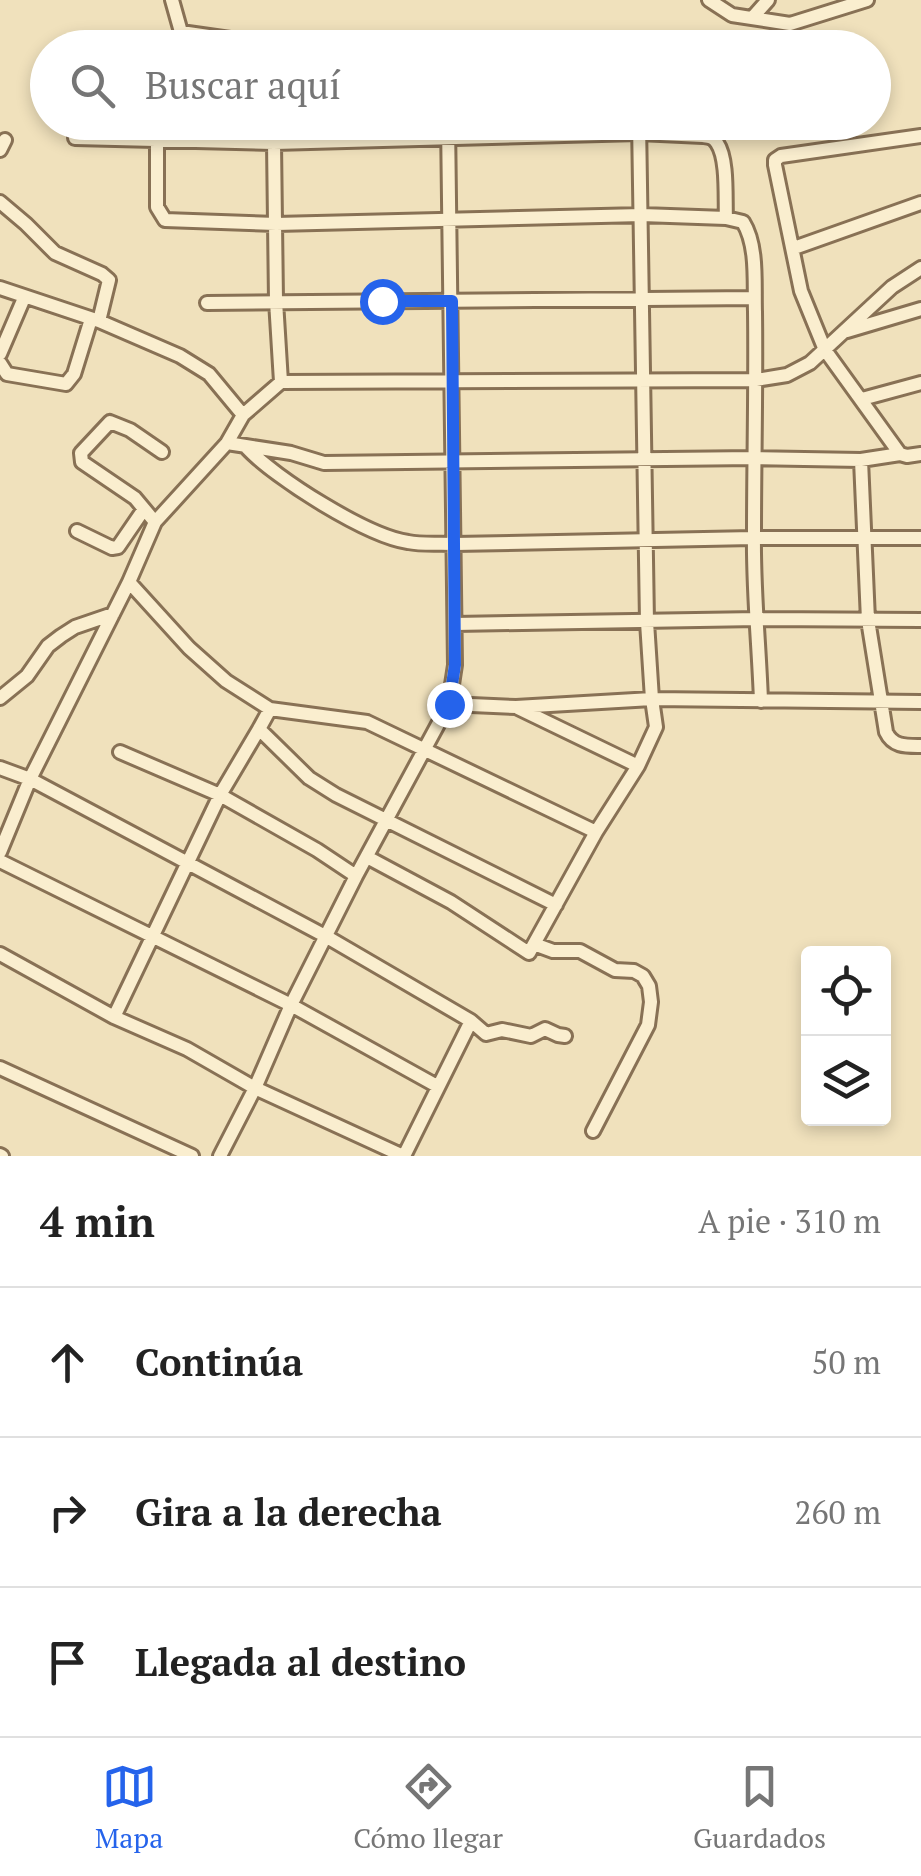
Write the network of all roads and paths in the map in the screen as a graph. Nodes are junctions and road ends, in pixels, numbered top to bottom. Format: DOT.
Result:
graph roads {
  1 [pos="172,0"];
  2 [pos="709,0"];
  3 [pos="768,0"];
  4 [pos="867,0"];
  5 [pos="753,17"];
  6 [pos="181,30"];
  7 [pos="921,136"];
  8 [pos="130,140"];
  9 [pos="274,140"];
  10 [pos="448,140"];
  11 [pos="639,140"];
  12 [pos="714,140"];
  13 [pos="157,141"];
  14 [pos="174,141"];
  15 [pos="274,143"];
  16 [pos="0,202"];
  17 [pos="921,202"];
  18 [pos="642,215"];
  19 [pos="450,218"];
  20 [pos="726,218"];
  21 [pos="276,224"];
  22 [pos="794,248"];
  23 [pos="921,268"];
  24 [pos="0,288"];
  25 [pos="24,298"];
  26 [pos="643,298"];
  27 [pos="754,298"];
  28 [pos="452,301"];
  29 [pos="276,302"];
  30 [pos="208,303"];
  31 [pos="921,309"];
  32 [pos="95,320"];
  33 [pos="845,331"];
  34 [pos="825,350"];
  35 [pos="0,354"];
  36 [pos="0,363"];
  37 [pos="756,380"];
  38 [pos="644,381"];
  39 [pos="281,382"];
  40 [pos="451,382"];
  41 [pos="921,383"];
  42 [pos="862,399"];
  43 [pos="244,415"];
  44 [pos="227,443"];
  45 [pos="247,448"];
  46 [pos="162,452"];
  47 [pos="900,454"];
  48 [pos="921,454"];
  49 [pos="754,458"];
  50 [pos="644,460"];
  51 [pos="861,460"];
  52 [pos="454,463"];
  53 [pos="144,509"];
  54 [pos="156,522"];
  55 [pos="76,531"];
  56 [pos="754,538"];
  57 [pos="866,538"];
  58 [pos="921,538"];
  59 [pos="645,540"];
  60 [pos="455,544"];
  61 [pos="129,582"];
  62 [pos="113,614"];
  63 [pos="758,620"];
  64 [pos="868,620"];
  65 [pos="921,620"];
  66 [pos="647,622"];
  67 [pos="455,624"];
  68 [pos="0,698"];
  69 [pos="652,699"];
  70 [pos="761,701"];
  71 [pos="880,702"];
  72 [pos="921,702"];
  73 [pos="449,704"];
  74 [pos="516,707"];
  75 [pos="270,708"];
  76 [pos="259,729"];
  77 [pos="921,746"];
  78 [pos="424,748"];
  79 [pos="120,752"];
  80 [pos="638,766"];
  81 [pos="0,770"];
  82 [pos="30,779"];
  83 [pos="220,795"];
  84 [pos="386,820"];
  85 [pos="596,832"];
  86 [pos="0,852"];
  87 [pos="367,856"];
  88 [pos="0,861"];
  89 [pos="187,864"];
  90 [pos="356,876"];
  91 [pos="556,905"];
  92 [pos="152,937"];
  93 [pos="327,937"];
  94 [pos="534,944"];
  95 [pos="0,954"];
  96 [pos="291,1005"];
  97 [pos="114,1017"];
  98 [pos="471,1022"];
  99 [pos="566,1036"];
  100 [pos="0,1068"];
  101 [pos="437,1086"];
  102 [pos="255,1088"];
  103 [pos="593,1131"];
  104 [pos="192,1156"];
  105 [pos="220,1156"];
  106 [pos="404,1156"];
  1 -- 6 [label="street"];
  2 -- 5 [label="street"];
  3 -- 5 [label="street"];
  4 -- 5 [label="street"];
  7 -- 22 [label="street"];
  8 -- 13 [label="street"];
  9 -- 15 [label="street"];
  10 -- 15 [label="street"];
  10 -- 19 [label="street"];
  11 -- 18 [label="street"];
  12 -- 20 [label="street"];
  13 -- 14 [label="street"];
  13 -- 21 [label="street"];
  14 -- 15 [label="street"];
  15 -- 21 [label="street"];
  16 -- 32 [label="street"];
  17 -- 22 [label="street"];
  18 -- 19 [label="street"];
  18 -- 20 [label="street"];
  18 -- 26 [label="street"];
  19 -- 21 [label="street"];
  19 -- 28 [label="street"];
  20 -- 27 [label="street"];
  21 -- 29 [label="street"];
  22 -- 34 [label="street"];
  23 -- 33 [label="street"];
  24 -- 25 [label="street"];
  25 -- 32 [label="street"];
  25 -- 35 [label="street"];
  26 -- 27 [label="street"];
  26 -- 28 [label="street"];
  26 -- 38 [label="street"];
  27 -- 37 [label="street"];
  28 -- 29 [label="street"];
  28 -- 40 [label="street"];
  29 -- 30 [label="street"];
  29 -- 39 [label="street"];
  31 -- 33 [label="street"];
  32 -- 36 [label="street"];
  32 -- 43 [label="street"];
  33 -- 34 [label="street"];
  34 -- 37 [label="street"];
  34 -- 42 [label="street"];
  37 -- 38 [label="street"];
  37 -- 49 [label="street"];
  38 -- 40 [label="street"];
  38 -- 50 [label="street"];
  39 -- 40 [label="street"];
  39 -- 43 [label="street"];
  40 -- 52 [label="street"];
  41 -- 42 [label="street"];
  42 -- 47 [label="street"];
  43 -- 44 [label="street"];
  44 -- 45 [label="street"];
  44 -- 54 [label="street"];
  45 -- 52 [label="street"];
  45 -- 60 [label="street"];
  46 -- 53 [label="street"];
  47 -- 48 [label="street"];
  47 -- 51 [label="street"];
  49 -- 50 [label="street"];
  49 -- 51 [label="street"];
  49 -- 56 [label="street"];
  50 -- 52 [label="street"];
  50 -- 59 [label="street"];
  51 -- 57 [label="street"];
  52 -- 60 [label="street"];
  53 -- 54 [label="street"];
  53 -- 55 [label="street"];
  54 -- 61 [label="street"];
  56 -- 57 [label="street"];
  56 -- 59 [label="street"];
  56 -- 63 [label="street"];
  57 -- 58 [label="street"];
  57 -- 64 [label="street"];
  59 -- 60 [label="street"];
  59 -- 66 [label="street"];
  60 -- 67 [label="street"];
  61 -- 62 [label="street"];
  61 -- 75 [label="street"];
  62 -- 68 [label="street"];
  62 -- 82 [label="street"];
  63 -- 64 [label="street"];
  63 -- 66 [label="street"];
  63 -- 70 [label="street"];
  64 -- 65 [label="street"];
  64 -- 71 [label="street"];
  66 -- 67 [label="street"];
  66 -- 69 [label="street"];
  67 -- 73 [label="street"];
  69 -- 70 [label="street"];
  69 -- 74 [label="street"];
  69 -- 80 [label="street"];
  70 -- 71 [label="street"];
  71 -- 72 [label="street"];
  71 -- 77 [label="street"];
  73 -- 74 [label="street"];
  73 -- 78 [label="street"];
  74 -- 80 [label="street"];
  75 -- 76 [label="street"];
  75 -- 78 [label="street"];
  76 -- 83 [label="street"];
  76 -- 84 [label="street"];
  78 -- 84 [label="street"];
  78 -- 85 [label="street"];
  79 -- 83 [label="street"];
  80 -- 85 [label="street"];
  81 -- 82 [label="street"];
  82 -- 86 [label="street"];
  82 -- 89 [label="street"];
  83 -- 89 [label="street"];
  83 -- 90 [label="street"];
  84 -- 87 [label="street"];
  84 -- 91 [label="street"];
  85 -- 91 [label="street"];
  87 -- 90 [label="street"];
  87 -- 94 [label="street"];
  88 -- 92 [label="street"];
  89 -- 92 [label="street"];
  89 -- 93 [label="street"];
  90 -- 93 [label="street"];
  91 -- 94 [label="street"];
  92 -- 96 [label="street"];
  92 -- 97 [label="street"];
  93 -- 96 [label="street"];
  93 -- 98 [label="street"];
  94 -- 103 [label="street"];
  95 -- 97 [label="street"];
  96 -- 101 [label="street"];
  96 -- 102 [label="street"];
  97 -- 102 [label="street"];
  98 -- 99 [label="street"];
  98 -- 101 [label="street"];
  100 -- 104 [label="street"];
  101 -- 106 [label="street"];
  102 -- 105 [label="street"];
  102 -- 106 [label="street"];
}
